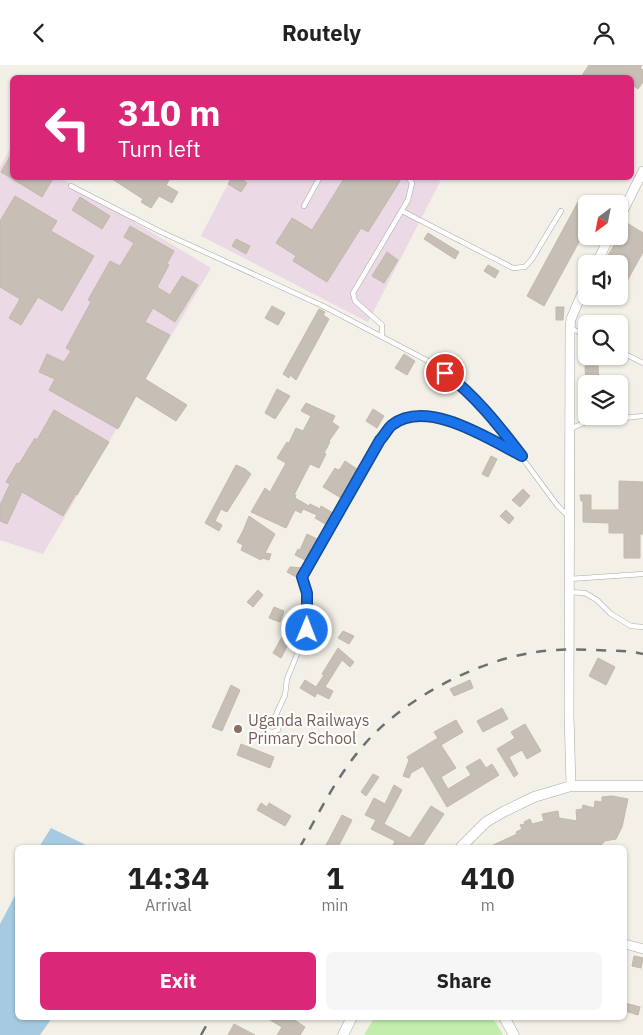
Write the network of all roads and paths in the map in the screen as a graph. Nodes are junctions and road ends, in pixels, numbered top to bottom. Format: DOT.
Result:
graph roads {
  1 [pos="643,171"];
  2 [pos="318,180"];
  3 [pos="410,180"];
  4 [pos="71,186"];
  5 [pos="628,201"];
  6 [pos="304,206"];
  7 [pos="402,211"];
  8 [pos="561,211"];
  9 [pos="578,303"];
  10 [pos="570,327"];
  11 [pos="578,331"];
  12 [pos="382,337"];
  13 [pos="628,356"];
  14 [pos="643,363"];
  15 [pos="643,416"];
  16 [pos="570,429"];
  17 [pos="522,456"];
  18 [pos="570,518"];
  19 [pos="643,575"];
  20 [pos="570,579"];
  21 [pos="569,592"];
  22 [pos="643,627"];
  23 [pos="274,719"];
  24 [pos="571,786"];
  25 [pos="643,786"];
  26 [pos="463,845"];
  27 [pos="627,945"];
  28 [pos="643,949"];
  29 [pos="350,1020"];
  30 [pos="506,1020"];
  31 [pos="343,1035"];
  32 [pos="514,1035"];
  1 -- 5 [label="street"];
  2 -- 6 [label="lane"];
  3 -- 7 [label="lane"];
  4 -- 12 [label="lane"];
  7 -- 8 [label="lane"];
  7 -- 12 [label="lane"];
  9 -- 10 [label="street"];
  10 -- 11 [label="lane"];
  10 -- 16 [label="street"];
  12 -- 17 [label="lane"];
  13 -- 14 [label="lane"];
  15 -- 16 [label="lane"];
  16 -- 18 [label="street"];
  17 -- 18 [label="lane"];
  17 -- 23 [label="lane"];
  18 -- 20 [label="street"];
  19 -- 20 [label="lane"];
  20 -- 21 [label="street"];
  21 -- 22 [label="lane"];
  21 -- 24 [label="street"];
  24 -- 25 [label="street"];
  24 -- 26 [label="street"];
  27 -- 28 [label="street"];
  29 -- 31 [label="street"];
  30 -- 32 [label="street"];
}
